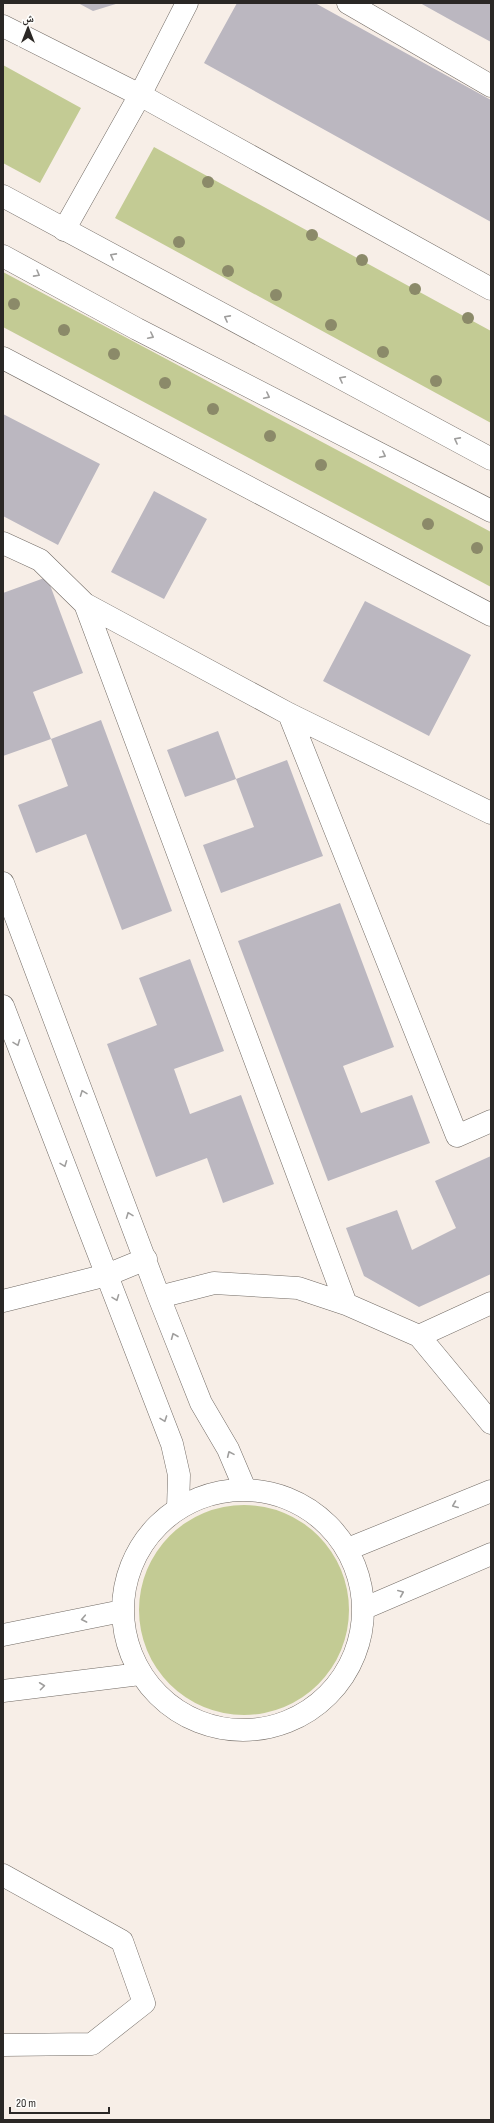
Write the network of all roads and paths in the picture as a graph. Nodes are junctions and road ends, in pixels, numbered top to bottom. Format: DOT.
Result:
graph roads {
  1 [pos="187,3"];
  2 [pos="348,3"];
  3 [pos="3,26"];
  4 [pos="491,86"];
  5 [pos="140,95"];
  6 [pos="3,196"];
  7 [pos="64,230"];
  8 [pos="3,256"];
  9 [pos="491,289"];
  10 [pos="3,358"];
  11 [pos="491,459"];
  12 [pos="491,511"];
  13 [pos="3,543"];
  14 [pos="85,604"];
  15 [pos="491,615"];
  16 [pos="289,714"];
  17 [pos="490,810"];
  18 [pos="3,883"];
  19 [pos="3,1006"];
  20 [pos="491,1121"];
  21 [pos="146,1259"];
  22 [pos="107,1275"];
  23 [pos="159,1297"];
  24 [pos="3,1301"];
  25 [pos="491,1303"];
  26 [pos="346,1304"];
  27 [pos="419,1336"];
  28 [pos="491,1423"];
  29 [pos="245,1489"];
  30 [pos="491,1491"];
  31 [pos="178,1508"];
  32 [pos="348,1549"];
  33 [pos="491,1554"];
  34 [pos="365,1608"];
  35 [pos="122,1612"];
  36 [pos="3,1635"];
  37 [pos="140,1674"];
  38 [pos="3,1691"];
  39 [pos="3,1875"];
  40 [pos="3,2045"];
  1 -- 5 [label="street"];
  2 -- 4 [label="street"];
  3 -- 5 [label="street"];
  5 -- 7 [label="street"];
  5 -- 9 [label="street"];
  6 -- 7 [label="street"];
  11 -- 7 [label="street, one-way"];
  8 -- 12 [label="street, one-way"];
  10 -- 15 [label="street"];
  13 -- 14 [label="street"];
  14 -- 16 [label="street"];
  14 -- 26 [label="street"];
  16 -- 17 [label="street"];
  16 -- 20 [label="street"];
  21 -- 18 [label="street, one-way"];
  19 -- 22 [label="street, one-way"];
  21 -- 22 [label="street"];
  21 -- 23 [label="street"];
  22 -- 24 [label="street"];
  22 -- 31 [label="street, one-way"];
  23 -- 26 [label="street"];
  29 -- 23 [label="street, one-way"];
  25 -- 27 [label="street"];
  26 -- 27 [label="street"];
  27 -- 28 [label="street"];
  29 -- 31 [label="street"];
  29 -- 32 [label="street"];
  30 -- 32 [label="street, one-way"];
  31 -- 35 [label="street"];
  32 -- 34 [label="street"];
  34 -- 33 [label="street, one-way"];
  34 -- 37 [label="street"];
  35 -- 36 [label="street, one-way"];
  35 -- 37 [label="street"];
  38 -- 37 [label="street, one-way"];
  39 -- 40 [label="street"];
}
